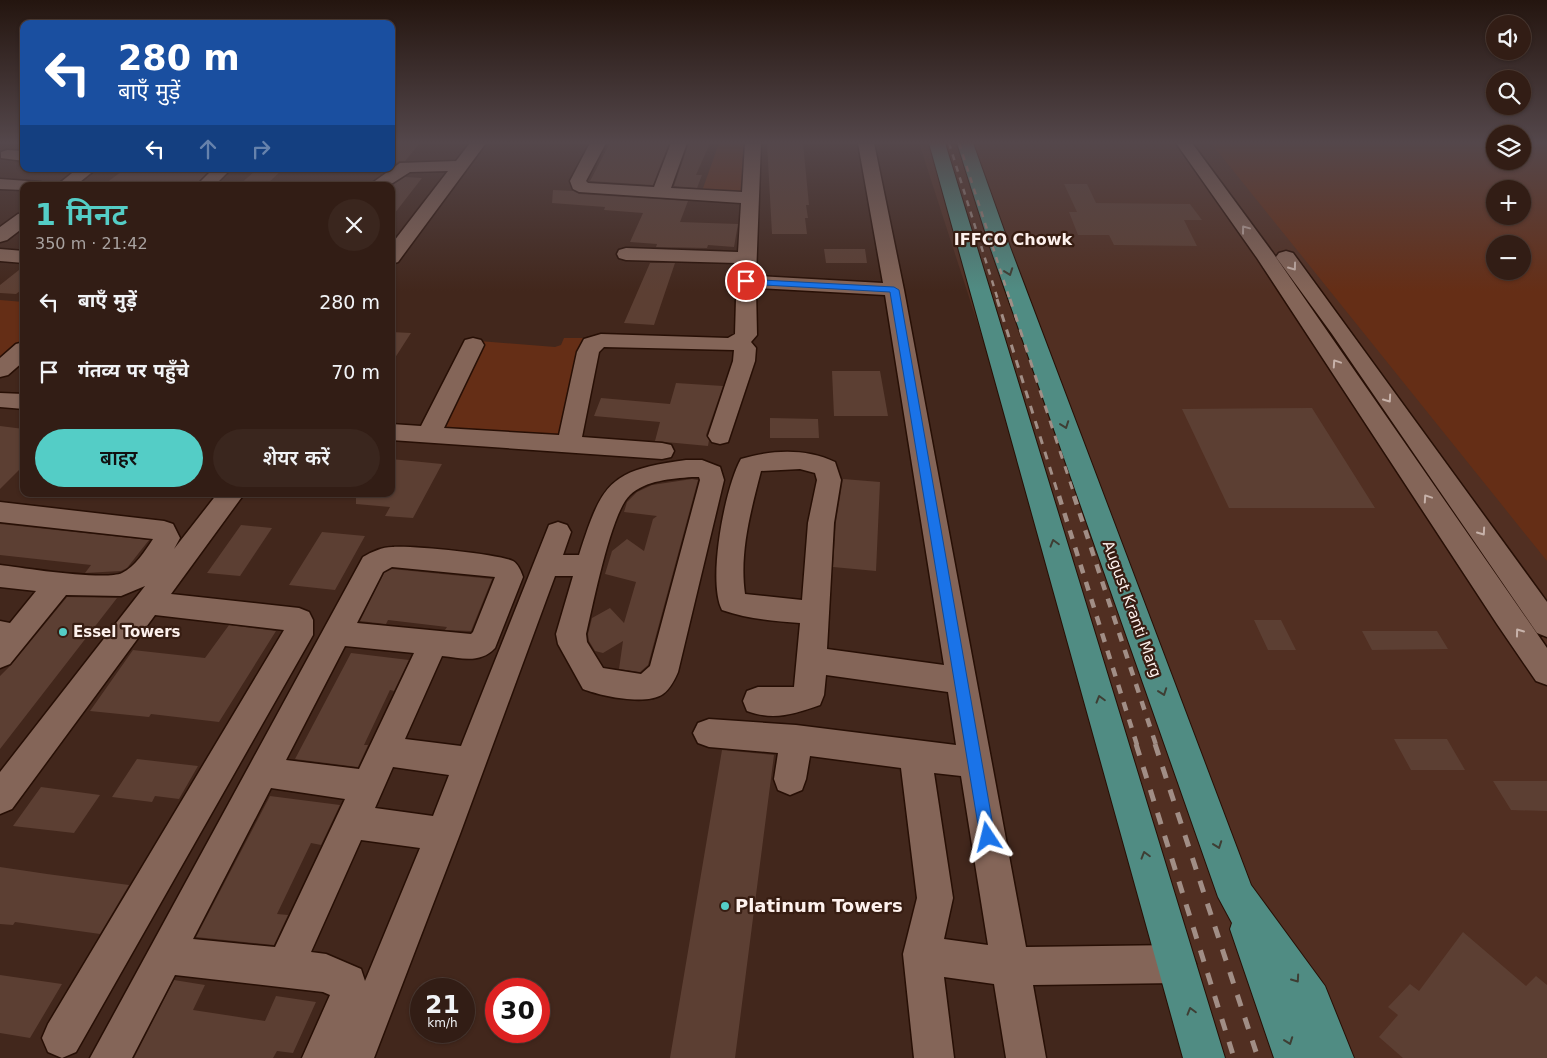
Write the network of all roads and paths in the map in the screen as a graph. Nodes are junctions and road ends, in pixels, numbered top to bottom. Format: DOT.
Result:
graph roads {
  1 [pos="441,192"];
  2 [pos="667,192"];
  3 [pos="750,192"];
  4 [pos="875,192"];
  5 [pos="951,192"];
  6 [pos="982,192"];
  7 [pos="1220,192"];
  8 [pos="1239,192"];
  9 [pos="750,198"];
  10 [pos="20,221"];
  11 [pos="0,236"];
  12 [pos="395,253"];
  13 [pos="626,254"];
  14 [pos="0,255"];
  15 [pos="20,256"];
  16 [pos="747,258"];
  17 [pos="746,281"];
  18 [pos="894,290"];
  19 [pos="740,342"];
  20 [pos="473,345"];
  21 [pos="20,352"];
  22 [pos="0,370"];
  23 [pos="0,400"];
  24 [pos="20,402"];
  25 [pos="395,432"];
  26 [pos="428,436"];
  27 [pos="720,436"];
  28 [pos="569,443"];
  29 [pos="662,451"];
  30 [pos="230,497"];
  31 [pos="0,512"];
  32 [pos="558,532"];
  33 [pos="547,564"];
  34 [pos="590,566"];
  35 [pos="0,576"];
  36 [pos="60,582"];
  37 [pos="148,603"];
  38 [pos="815,612"];
  39 [pos="1547,624"];
  40 [pos="337,633"];
  41 [pos="5,641"];
  42 [pos="433,642"];
  43 [pos="812,660"];
  44 [pos="1547,672"];
  45 [pos="961,681"];
  46 [pos="758,701"];
  47 [pos="709,733"];
  48 [pos="796,740"];
  49 [pos="384,750"];
  50 [pos="915,755"];
  51 [pos="469,762"];
  52 [pos="975,763"];
  53 [pos="263,772"];
  54 [pos="790,779"];
  55 [pos="368,786"];
  56 [pos="0,798"];
  57 [pos="352,822"];
  58 [pos="443,834"];
  59 [pos="1237,896"];
  60 [pos="922,954"];
  61 [pos="166,955"];
  62 [pos="1177,964"];
  63 [pos="1010,966"];
  64 [pos="284,967"];
  65 [pos="62,1038"];
  66 [pos="110,1058"];
  67 [pos="322,1058"];
  68 [pos="354,1058"];
  69 [pos="934,1058"];
  70 [pos="1026,1058"];
  71 [pos="1204,1058"];
  72 [pos="1295,1058"];
  73 [pos="1333,1058"];
  1 -- 12 [label="street"];
  2 -- 9 [label="street"];
  3 -- 9 [label="street"];
  4 -- 18 [label="street"];
  62 -- 5 [label="main road, one-way"];
  6 -- 59 [label="main road, August Kranti Marg, one-way"];
  44 -- 7 [label="street, one-way"];
  8 -- 39 [label="street, one-way"];
  9 -- 16 [label="street"];
  10 -- 11 [label="street"];
  13 -- 16 [label="street"];
  14 -- 15 [label="street"];
  16 -- 17 [label="street"];
  17 -- 18 [label="street"];
  17 -- 19 [label="street"];
  18 -- 45 [label="street"];
  19 -- 27 [label="street"];
  19 -- 28 [label="street"];
  20 -- 26 [label="street"];
  21 -- 22 [label="street"];
  23 -- 24 [label="street"];
  25 -- 26 [label="street"];
  26 -- 28 [label="street"];
  28 -- 29 [label="street"];
  30 -- 37 [label="street"];
  31 -- 36 [label="street"];
  32 -- 33 [label="street"];
  33 -- 34 [label="street"];
  33 -- 51 [label="street"];
  34 -- 34 [label="street"];
  35 -- 36 [label="street"];
  36 -- 41 [label="street"];
  37 -- 56 [label="street"];
  37 -- 65 [label="street"];
  38 -- 38 [label="street"];
  38 -- 43 [label="street"];
  40 -- 42 [label="street"];
  40 -- 42 [label="street"];
  40 -- 53 [label="street"];
  42 -- 49 [label="street"];
  43 -- 45 [label="street"];
  43 -- 46 [label="street"];
  45 -- 52 [label="street"];
  47 -- 48 [label="street"];
  48 -- 50 [label="street"];
  48 -- 54 [label="street"];
  49 -- 51 [label="street"];
  49 -- 55 [label="street"];
  50 -- 52 [label="street"];
  50 -- 60 [label="street"];
  51 -- 58 [label="street"];
  52 -- 63 [label="street"];
  53 -- 55 [label="street"];
  53 -- 61 [label="street"];
  55 -- 57 [label="street"];
  57 -- 58 [label="street"];
  57 -- 64 [label="street"];
  58 -- 68 [label="street"];
  59 -- 72 [label="main road, one-way"];
  59 -- 73 [label="main road, August Kranti Marg, one-way"];
  60 -- 63 [label="street"];
  60 -- 69 [label="street"];
  61 -- 64 [label="street"];
  61 -- 66 [label="street"];
  62 -- 63 [label="street"];
  71 -- 62 [label="main road, one-way"];
  63 -- 70 [label="street"];
  64 -- 67 [label="street"];
}
